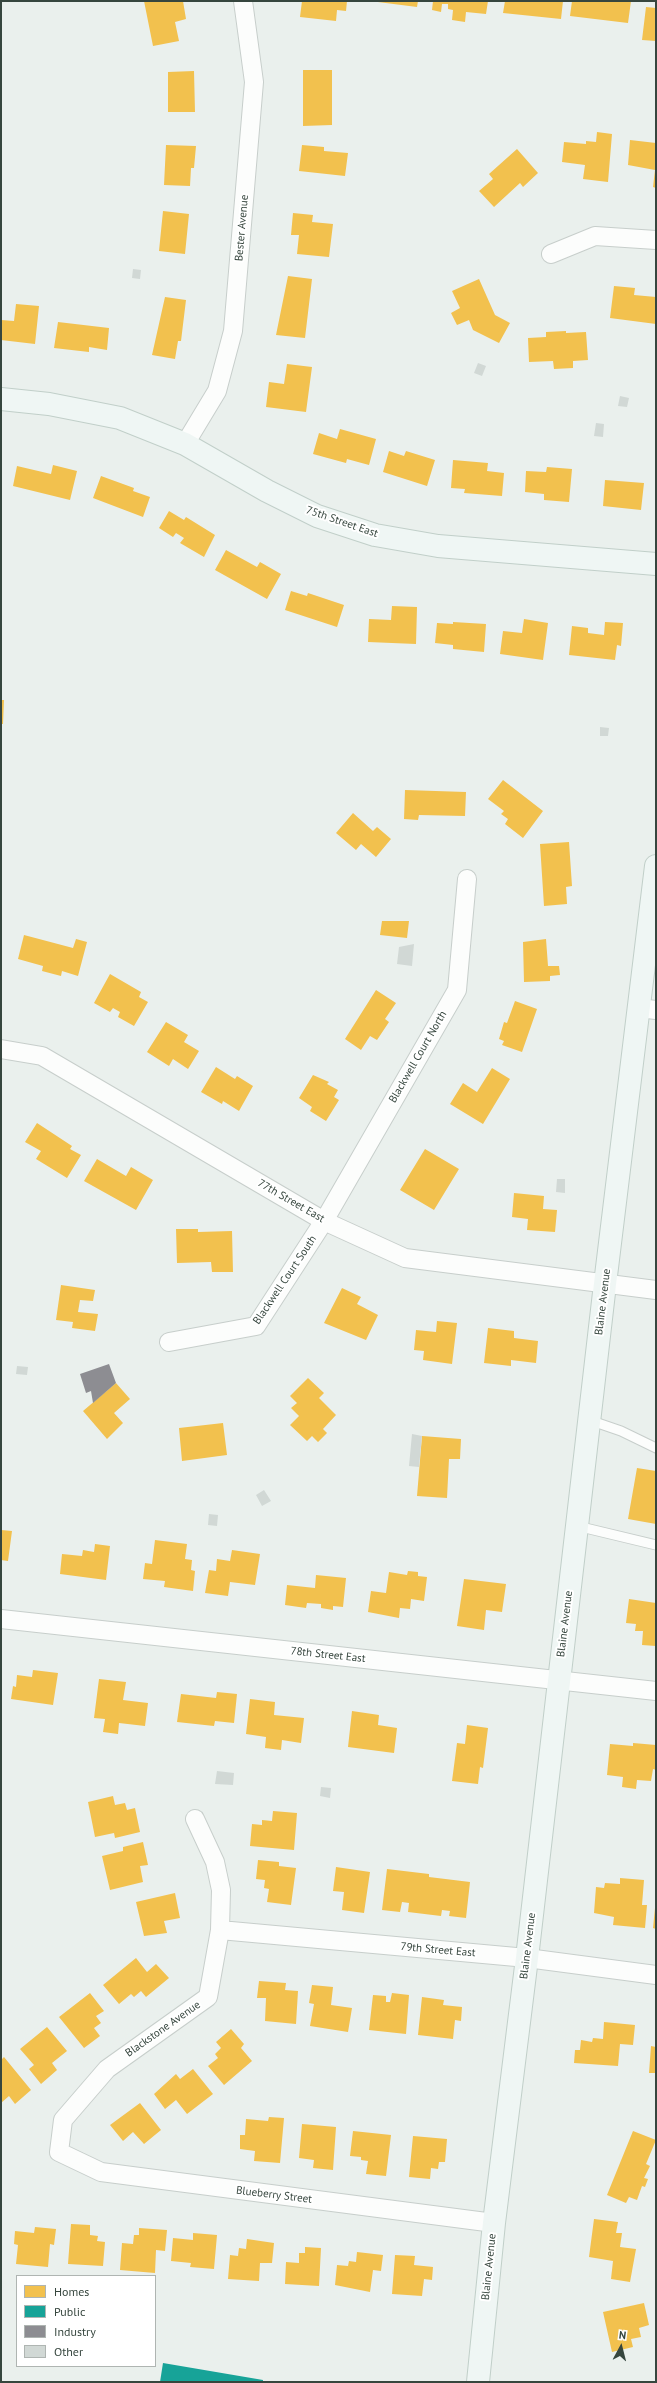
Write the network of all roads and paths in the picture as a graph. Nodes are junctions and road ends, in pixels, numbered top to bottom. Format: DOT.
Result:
graph roads {
  1 [pos="243,1"];
  2 [pos="656,240"];
  3 [pos="552,254"];
  4 [pos="1,399"];
  5 [pos="185,444"];
  6 [pos="656,564"];
  7 [pos="656,866"];
  8 [pos="467,879"];
  9 [pos="648,1009"];
  10 [pos="1,1049"];
  11 [pos="324,1221"];
  12 [pos="605,1284"];
  13 [pos="656,1290"];
  14 [pos="169,1342"];
  15 [pos="589,1420"];
  16 [pos="656,1448"];
  17 [pos="576,1526"];
  18 [pos="656,1544"];
  19 [pos="1,1619"];
  20 [pos="558,1680"];
  21 [pos="656,1691"];
  22 [pos="195,1819"];
  23 [pos="220,1930"];
  24 [pos="527,1958"];
  25 [pos="656,1975"];
  26 [pos="59,2152"];
  27 [pos="494,2223"];
  28 [pos="478,2382"];
  1 -- 5 [label="street, Bester Avenue"];
  2 -- 3 [label="street"];
  4 -- 5 [label="street, 75th Street East"];
  5 -- 6 [label="street, 75th Street East"];
  7 -- 9 [label="street, Blaine Avenue"];
  8 -- 11 [label="street, Blackwell Court North"];
  9 -- 12 [label="street, Blaine Avenue"];
  10 -- 11 [label="street, 77th Street East"];
  11 -- 12 [label="street, 77th Street East"];
  11 -- 14 [label="street, Blackwell Court South"];
  12 -- 13 [label="street, 77th Street East"];
  12 -- 15 [label="street, Blaine Avenue"];
  15 -- 16 [label="lane"];
  15 -- 17 [label="street, Blaine Avenue"];
  17 -- 18 [label="lane"];
  17 -- 20 [label="street, Blaine Avenue"];
  19 -- 20 [label="street, 78th Street East"];
  20 -- 21 [label="street, 78th Street East"];
  20 -- 24 [label="street, Blaine Avenue"];
  22 -- 23 [label="street, Blackstone Avenue"];
  23 -- 24 [label="street, 79th Street East"];
  23 -- 26 [label="street, Blackstone Avenue"];
  24 -- 25 [label="street, 79th Street East"];
  24 -- 27 [label="street, Blaine Avenue"];
  26 -- 27 [label="street, Blueberry Street"];
  27 -- 28 [label="street, Blaine Avenue"];
}
